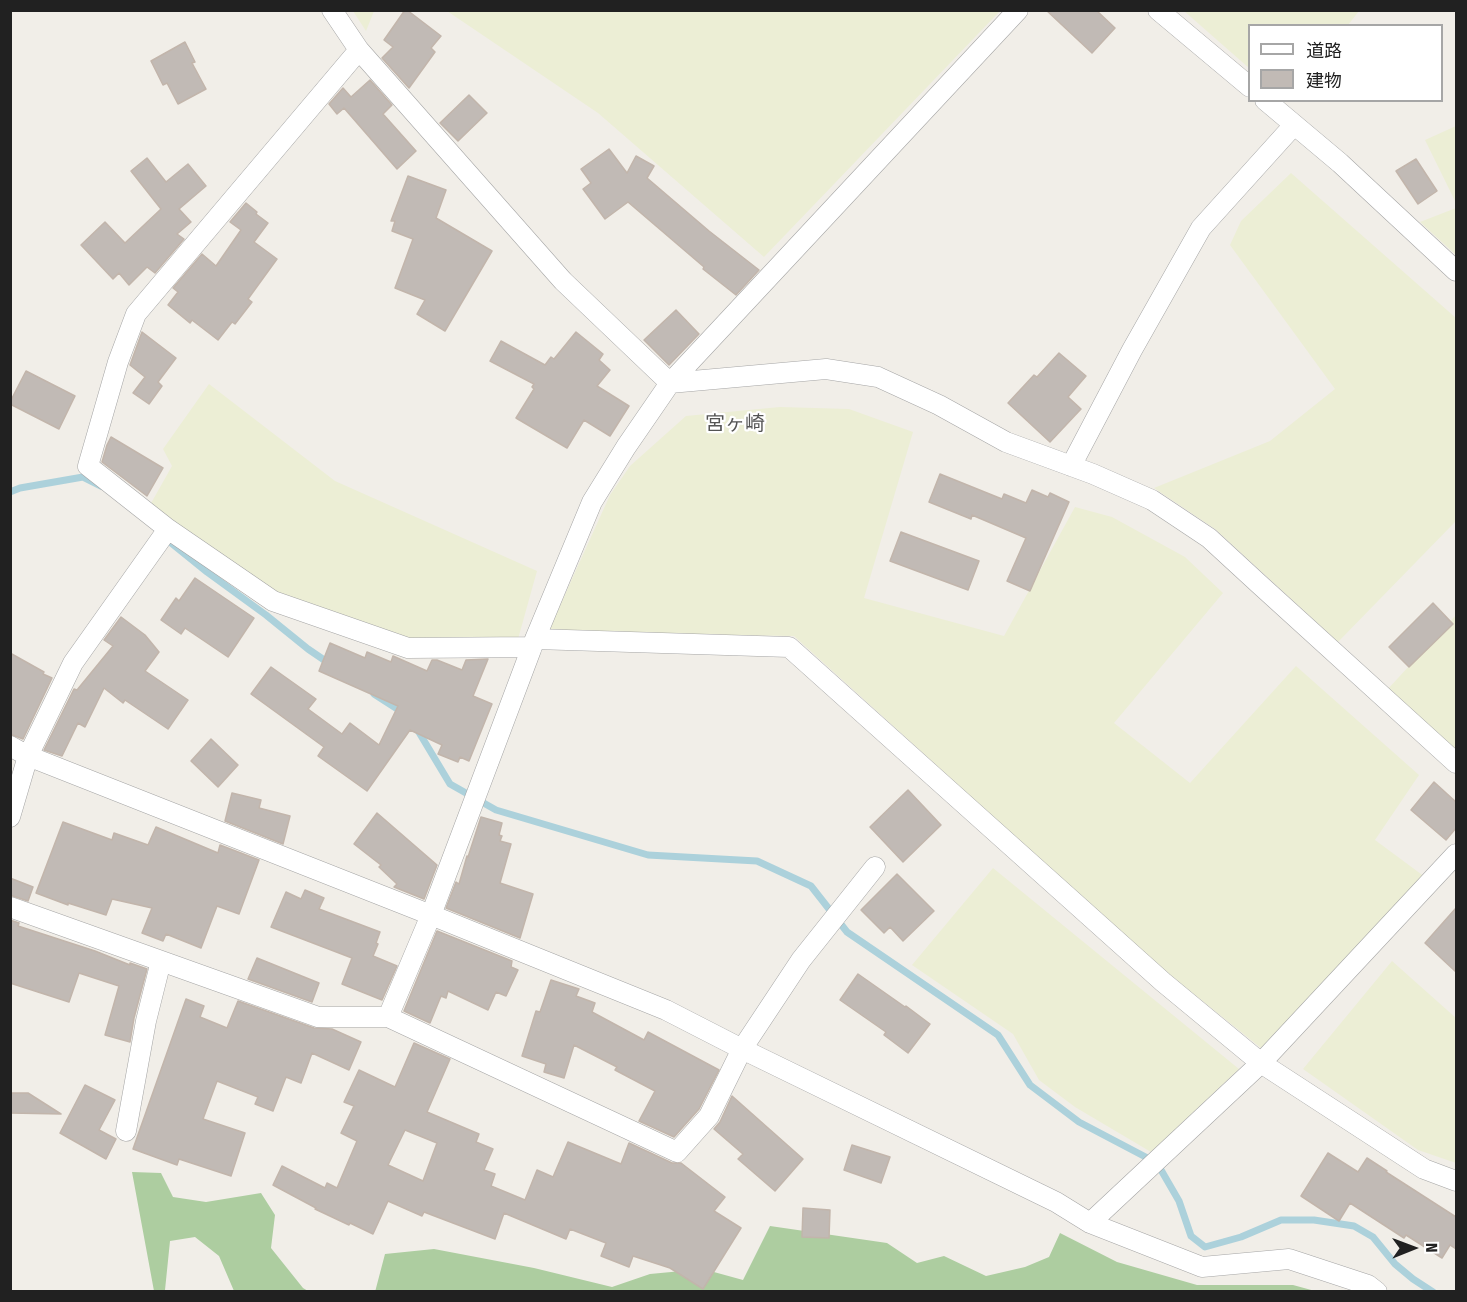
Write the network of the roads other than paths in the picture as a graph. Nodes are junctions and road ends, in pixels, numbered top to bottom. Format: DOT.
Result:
graph roads {
  1 [pos="332,10"];
  2 [pos="1018,10"];
  3 [pos="1158,10"];
  4 [pos="359,50"];
  5 [pos="1248,85"];
  6 [pos="1267,102"];
  7 [pos="1294,125"];
  8 [pos="1456,271"];
  9 [pos="669,383"];
  10 [pos="1071,466"];
  11 [pos="168,529"];
  12 [pos="534,643"];
  13 [pos="10,746"];
  14 [pos="28,756"];
  15 [pos="1456,763"];
  16 [pos="10,817"];
  17 [pos="1456,854"];
  18 [pos="875,867"];
  19 [pos="10,907"];
  20 [pos="431,915"];
  21 [pos="161,961"];
  22 [pos="388,1017"];
  23 [pos="742,1049"];
  24 [pos="1261,1063"];
  25 [pos="126,1131"];
  26 [pos="1456,1181"];
  27 [pos="1090,1223"];
  28 [pos="1377,1292"];
  1 -- 4 [label="street"];
  2 -- 9 [label="street"];
  3 -- 5 [label="street"];
  4 -- 9 [label="street"];
  4 -- 11 [label="street"];
  6 -- 7 [label="street"];
  7 -- 8 [label="street"];
  7 -- 10 [label="street"];
  9 -- 10 [label="street"];
  9 -- 12 [label="street"];
  10 -- 15 [label="street"];
  11 -- 12 [label="street"];
  11 -- 14 [label="street"];
  12 -- 20 [label="street"];
  12 -- 24 [label="street"];
  13 -- 14 [label="street"];
  14 -- 16 [label="street"];
  14 -- 20 [label="street"];
  17 -- 24 [label="street"];
  18 -- 23 [label="street"];
  19 -- 21 [label="street"];
  20 -- 22 [label="street"];
  20 -- 23 [label="street"];
  21 -- 22 [label="street"];
  21 -- 25 [label="street"];
  22 -- 23 [label="street"];
  23 -- 27 [label="street"];
  24 -- 26 [label="street"];
  24 -- 27 [label="street"];
  27 -- 28 [label="street"];
}
